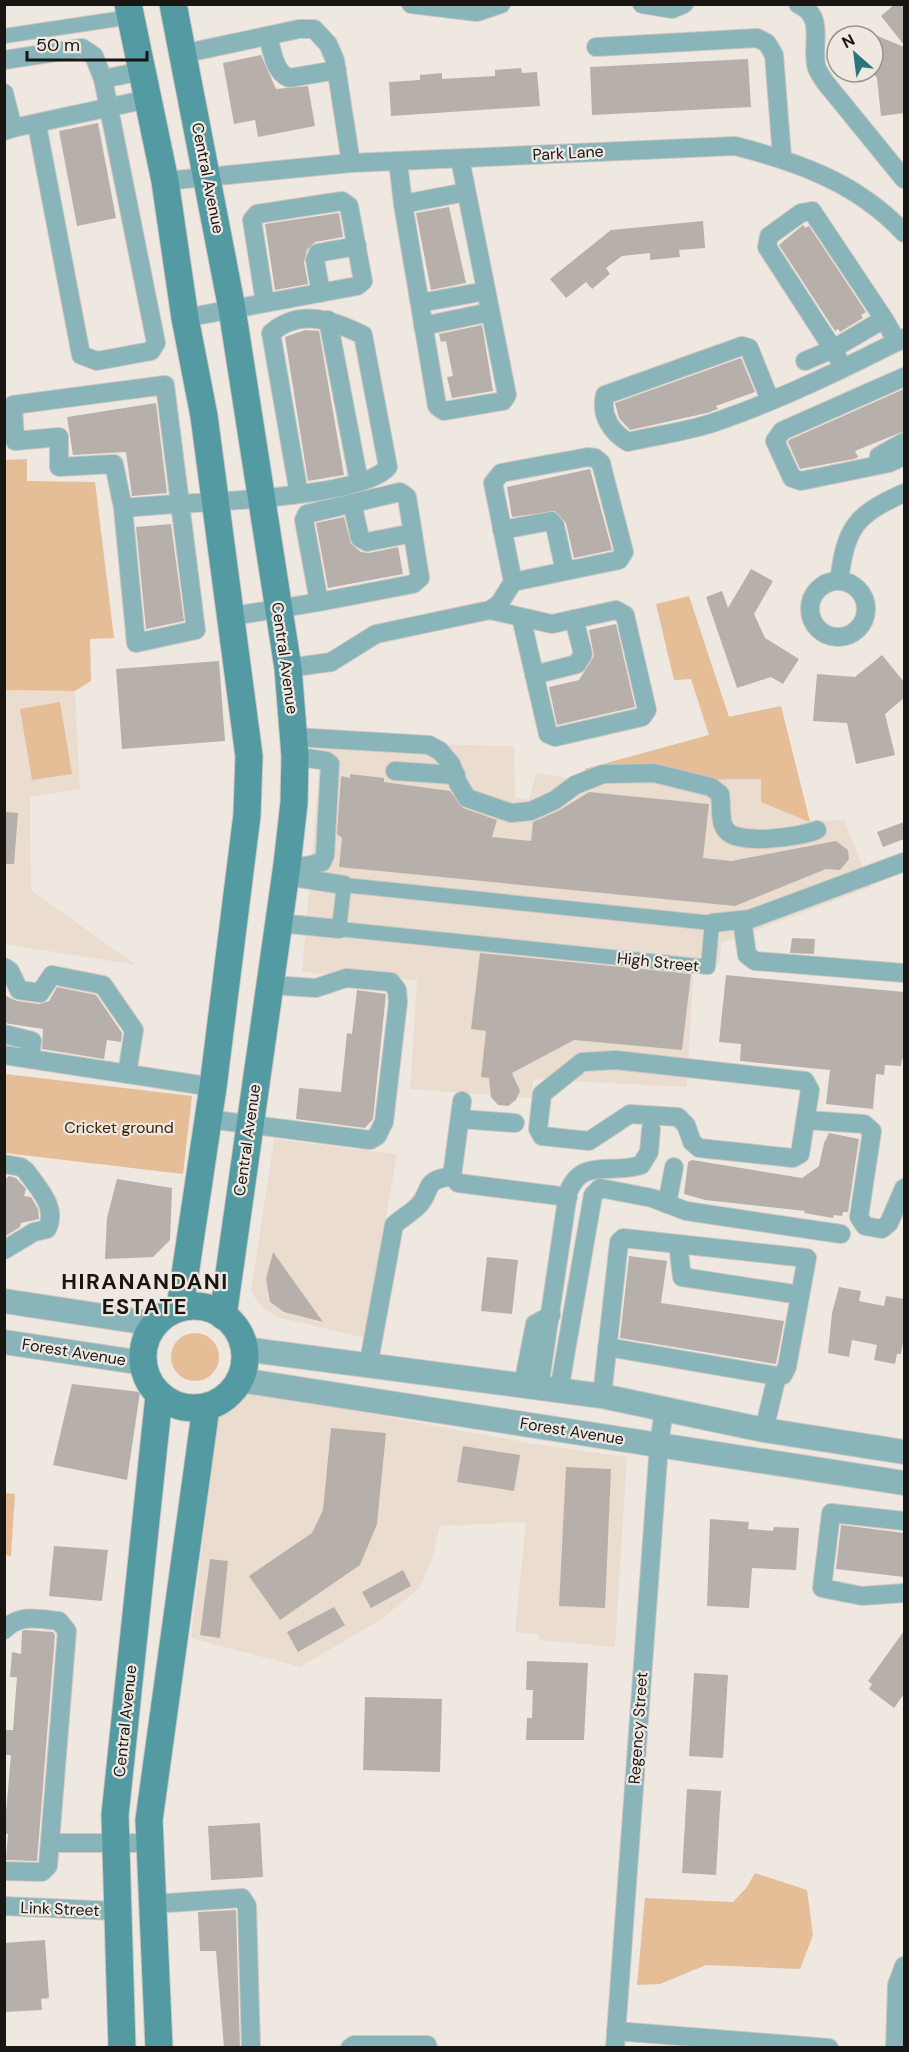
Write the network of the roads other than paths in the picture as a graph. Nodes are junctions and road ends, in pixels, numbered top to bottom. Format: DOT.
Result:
graph roads {
  1 [pos="173,4"];
  2 [pos="411,4"];
  3 [pos="501,4"];
  4 [pos="642,4"];
  5 [pos="684,4"];
  6 [pos="798,4"];
  7 [pos="130,11"];
  8 [pos="4,36"];
  9 [pos="268,36"];
  10 [pos="596,47"];
  11 [pos="182,54"];
  12 [pos="4,60"];
  13 [pos="337,70"];
  14 [pos="142,71"];
  15 [pos="102,79"];
  16 [pos="4,93"];
  17 [pos="148,99"];
  18 [pos="108,107"];
  19 [pos="37,125"];
  20 [pos="9,130"];
  21 [pos="782,157"];
  22 [pos="460,159"];
  23 [pos="398,162"];
  24 [pos="351,163"];
  25 [pos="208,175"];
  26 [pos="904,179"];
  27 [pos="165,181"];
  28 [pos="466,192"];
  29 [pos="403,204"];
  30 [pos="904,233"];
  31 [pos="357,246"];
  32 [pos="486,291"];
  33 [pos="321,293"];
  34 [pos="265,303"];
  35 [pos="420,303"];
  36 [pos="232,309"];
  37 [pos="490,312"];
  38 [pos="185,318"];
  39 [pos="884,319"];
  40 [pos="328,320"];
  41 [pos="423,326"];
  42 [pos="901,340"];
  43 [pos="833,350"];
  44 [pos="805,361"];
  45 [pos="844,368"];
  46 [pos="904,377"];
  47 [pos="770,400"];
  48 [pos="904,442"];
  49 [pos="904,456"];
  50 [pos="873,465"];
  51 [pos="359,482"];
  52 [pos="904,492"];
  53 [pos="298,494"];
  54 [pos="261,499"];
  55 [pos="181,503"];
  56 [pos="216,503"];
  57 [pos="352,503"];
  58 [pos="123,508"];
  59 [pos="502,530"];
  60 [pos="413,533"];
  61 [pos="565,571"];
  62 [pos="839,581"];
  63 [pos="513,582"];
  64 [pos="319,602"];
  65 [pos="279,610"];
  66 [pos="490,610"];
  67 [pos="230,616"];
  68 [pos="521,617"];
  69 [pos="574,619"];
  70 [pos="288,668"];
  71 [pos="534,675"];
  72 [pos="295,746"];
  73 [pos="395,771"];
  74 [pos="456,775"];
  75 [pos="817,830"];
  76 [pos="904,862"];
  77 [pos="286,870"];
  78 [pos="344,885"];
  79 [pos="742,920"];
  80 [pos="279,923"];
  81 [pos="712,923"];
  82 [pos="339,929"];
  83 [pos="4,967"];
  84 [pos="904,973"];
  85 [pos="270,985"];
  86 [pos="4,1034"];
  87 [pos="4,1055"];
  88 [pos="30,1059"];
  89 [pos="127,1074"];
  90 [pos="213,1087"];
  91 [pos="806,1120"];
  92 [pos="515,1123"];
  93 [pos="651,1129"];
  94 [pos="206,1132"];
  95 [pos="248,1137"];
  96 [pos="4,1164"];
  97 [pos="674,1167"];
  98 [pos="452,1176"];
  99 [pos="904,1188"];
  100 [pos="568,1197"];
  101 [pos="668,1204"];
  102 [pos="841,1234"];
  103 [pos="678,1244"];
  104 [pos="4,1250"];
  105 [pos="800,1295"];
  106 [pos="4,1301"];
  107 [pos="180,1308"];
  108 [pos="223,1316"];
  109 [pos="155,1324"];
  110 [pos="4,1342"];
  111 [pos="607,1347"];
  112 [pos="244,1349"];
  113 [pos="143,1363"];
  114 [pos="368,1367"];
  115 [pos="422,1370"];
  116 [pos="777,1376"];
  117 [pos="240,1380"];
  118 [pos="540,1388"];
  119 [pos="602,1395"];
  120 [pos="159,1396"];
  121 [pos="206,1407"];
  122 [pos="415,1407"];
  123 [pos="664,1409"];
  124 [pos="764,1430"];
  125 [pos="833,1441"];
  126 [pos="659,1445"];
  127 [pos="904,1452"];
  128 [pos="826,1471"];
  129 [pos="904,1483"];
  130 [pos="904,1521"];
  131 [pos="904,1593"];
  132 [pos="4,1630"];
  133 [pos="150,1844"];
  134 [pos="60,1848"];
  135 [pos="116,1849"];
  136 [pos="4,1871"];
  137 [pos="153,1904"];
  138 [pos="4,1906"];
  139 [pos="116,1911"];
  140 [pos="904,1966"];
  141 [pos="615,2039"];
  142 [pos="123,2048"];
  143 [pos="159,2048"];
  144 [pos="251,2048"];
  145 [pos="350,2048"];
  146 [pos="428,2048"];
  147 [pos="829,2048"];
  148 [pos="895,2048"];
  1 -- 11 [label="main road, Central Avenue"];
  2 -- 3 [label="street"];
  4 -- 5 [label="street"];
  6 -- 26 [label="street"];
  7 -- 8 [label="street"];
  7 -- 14 [label="main road"];
  9 -- 11 [label="street"];
  9 -- 13 [label="street"];
  9 -- 13 [label="street"];
  10 -- 21 [label="street"];
  11 -- 25 [label="main road, Central Avenue"];
  12 -- 15 [label="street"];
  13 -- 24 [label="street"];
  14 -- 15 [label="street"];
  14 -- 17 [label="main road"];
  15 -- 18 [label="street"];
  16 -- 20 [label="street"];
  17 -- 18 [label="street"];
  17 -- 27 [label="main road"];
  18 -- 19 [label="street"];
  18 -- 19 [label="street"];
  19 -- 20 [label="street"];
  21 -- 22 [label="street, Park Lane"];
  21 -- 30 [label="street, Park Lane"];
  22 -- 23 [label="street, Park Lane"];
  22 -- 28 [label="street"];
  23 -- 24 [label="street, Park Lane"];
  23 -- 29 [label="street"];
  24 -- 25 [label="street, Park Lane"];
  25 -- 27 [label="street, Park Lane"];
  25 -- 36 [label="main road, Central Avenue"];
  27 -- 38 [label="main road"];
  28 -- 29 [label="street"];
  28 -- 32 [label="street"];
  29 -- 35 [label="street"];
  31 -- 33 [label="street"];
  31 -- 33 [label="street"];
  31 -- 34 [label="street"];
  32 -- 35 [label="street"];
  32 -- 37 [label="street"];
  33 -- 34 [label="street"];
  34 -- 36 [label="street"];
  35 -- 41 [label="street"];
  36 -- 38 [label="street"];
  36 -- 54 [label="main road, Central Avenue"];
  37 -- 41 [label="street"];
  37 -- 41 [label="street"];
  38 -- 56 [label="main road"];
  39 -- 42 [label="street"];
  39 -- 43 [label="street"];
  39 -- 43 [label="street"];
  40 -- 51 [label="street"];
  40 -- 51 [label="street"];
  40 -- 53 [label="street"];
  42 -- 45 [label="street"];
  43 -- 44 [label="street"];
  43 -- 45 [label="street"];
  45 -- 47 [label="street"];
  46 -- 50 [label="street"];
  47 -- 47 [label="street"];
  48 -- 50 [label="street"];
  49 -- 50 [label="street"];
  51 -- 53 [label="street"];
  52 -- 62 [label="street"];
  53 -- 54 [label="street"];
  54 -- 56 [label="street"];
  54 -- 65 [label="main road, Central Avenue"];
  55 -- 56 [label="street"];
  55 -- 58 [label="street"];
  55 -- 58 [label="street"];
  55 -- 58 [label="street"];
  56 -- 67 [label="main road"];
  57 -- 60 [label="street"];
  57 -- 60 [label="street"];
  57 -- 64 [label="street"];
  59 -- 61 [label="street"];
  59 -- 61 [label="street"];
  59 -- 63 [label="street"];
  60 -- 64 [label="street"];
  61 -- 63 [label="street"];
  63 -- 66 [label="street"];
  64 -- 65 [label="street"];
  65 -- 67 [label="street"];
  65 -- 70 [label="main road, Central Avenue"];
  66 -- 68 [label="street"];
  66 -- 70 [label="street"];
  67 -- 90 [label="main road"];
  68 -- 69 [label="street"];
  68 -- 71 [label="street"];
  69 -- 71 [label="street"];
  69 -- 71 [label="street"];
  70 -- 72 [label="main road, Central Avenue"];
  72 -- 74 [label="street"];
  72 -- 77 [label="main road, Central Avenue"];
  72 -- 77 [label="street"];
  73 -- 74 [label="street"];
  74 -- 75 [label="street"];
  76 -- 79 [label="street"];
  77 -- 78 [label="street"];
  77 -- 80 [label="main road, Central Avenue"];
  78 -- 81 [label="street"];
  78 -- 82 [label="street"];
  79 -- 81 [label="street"];
  79 -- 84 [label="street"];
  80 -- 82 [label="street, High Street"];
  80 -- 85 [label="main road, Central Avenue"];
  81 -- 82 [label="street, High Street"];
  83 -- 89 [label="street"];
  85 -- 95 [label="main road, Central Avenue"];
  85 -- 95 [label="street"];
  86 -- 88 [label="street"];
  87 -- 88 [label="street"];
  88 -- 89 [label="street"];
  89 -- 90 [label="street"];
  90 -- 94 [label="main road"];
  91 -- 91 [label="street"];
  91 -- 99 [label="street"];
  92 -- 98 [label="street"];
  93 -- 100 [label="street"];
  94 -- 95 [label="main road"];
  94 -- 107 [label="main road"];
  95 -- 108 [label="main road, Central Avenue"];
  96 -- 104 [label="street"];
  97 -- 101 [label="street"];
  98 -- 100 [label="street"];
  98 -- 114 [label="street"];
  100 -- 118 [label="street"];
  101 -- 102 [label="street"];
  101 -- 118 [label="street"];
  103 -- 105 [label="street"];
  103 -- 105 [label="street"];
  103 -- 111 [label="street"];
  105 -- 116 [label="street"];
  106 -- 109 [label="street"];
  107 -- 108 [label="main road"];
  107 -- 109 [label="main road"];
  108 -- 112 [label="main road"];
  109 -- 113 [label="main road"];
  110 -- 113 [label="street, Forest Avenue"];
  111 -- 116 [label="street"];
  111 -- 119 [label="street"];
  112 -- 114 [label="street"];
  112 -- 117 [label="main road"];
  113 -- 120 [label="main road"];
  114 -- 115 [label="street"];
  115 -- 118 [label="street"];
  115 -- 122 [label="street"];
  116 -- 124 [label="street"];
  117 -- 121 [label="main road"];
  117 -- 122 [label="street, Forest Avenue"];
  118 -- 119 [label="street"];
  119 -- 123 [label="street"];
  120 -- 121 [label="main road"];
  120 -- 135 [label="main road, Central Avenue"];
  121 -- 133 [label="main road"];
  122 -- 126 [label="street, Forest Avenue"];
  123 -- 124 [label="street"];
  123 -- 126 [label="street, Regency Street"];
  124 -- 125 [label="street"];
  125 -- 127 [label="street"];
  125 -- 128 [label="street"];
  126 -- 128 [label="street, Forest Avenue"];
  126 -- 141 [label="street, Regency Street"];
  128 -- 129 [label="street, Forest Avenue"];
  130 -- 131 [label="street"];
  132 -- 136 [label="street"];
  133 -- 135 [label="street"];
  133 -- 137 [label="main road"];
  134 -- 135 [label="street"];
  135 -- 139 [label="main road, Central Avenue"];
  137 -- 143 [label="main road"];
  137 -- 144 [label="street"];
  138 -- 139 [label="street, Link Street"];
  139 -- 142 [label="main road, Central Avenue"];
  140 -- 148 [label="street"];
  141 -- 147 [label="street"];
  145 -- 146 [label="street"];
}
